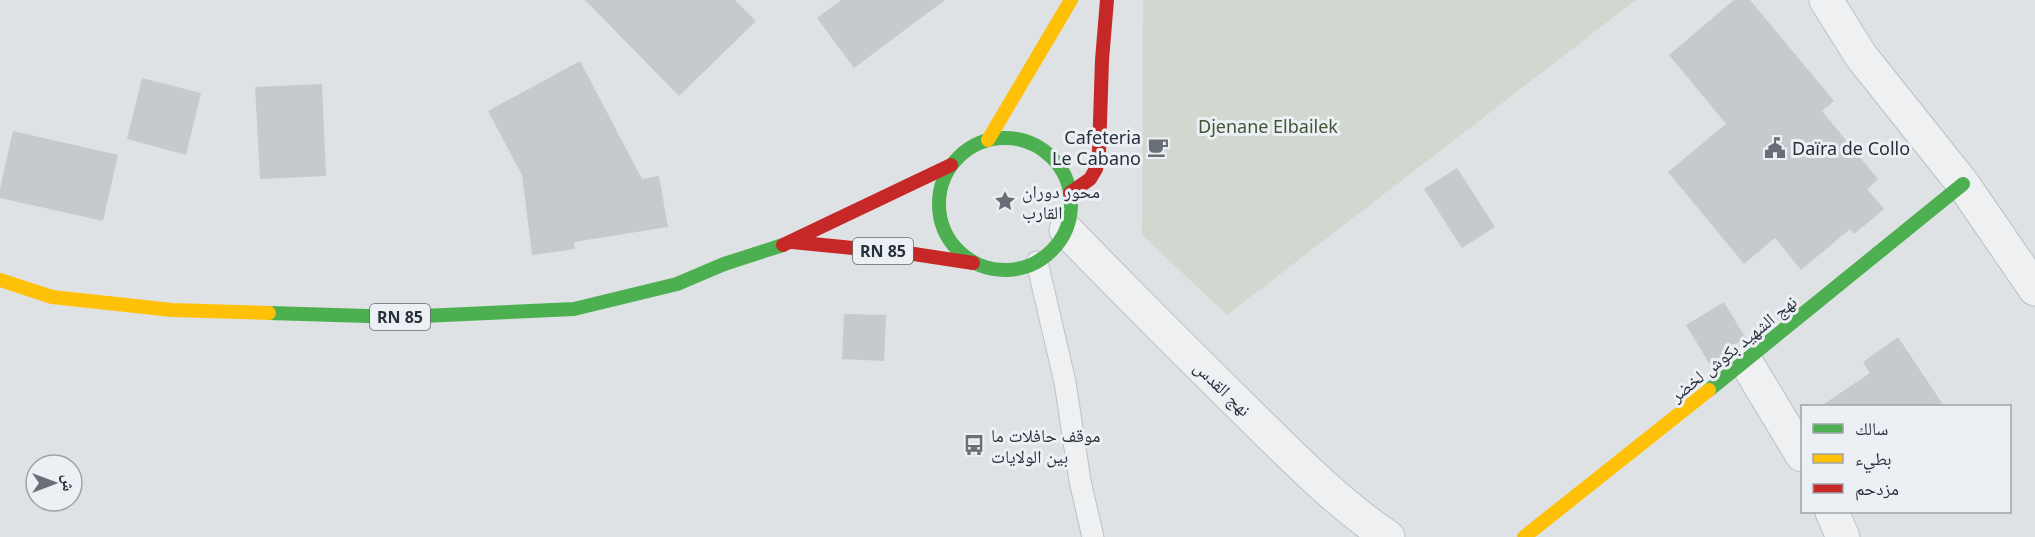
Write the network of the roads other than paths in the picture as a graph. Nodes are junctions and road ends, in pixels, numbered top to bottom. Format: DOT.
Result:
graph roads {
  1 [pos="1071,0"];
  2 [pos="1107,0"];
  3 [pos="1826,0"];
  4 [pos="988,140"];
  5 [pos="951,165"];
  6 [pos="1963,184"];
  7 [pos="1070,193"];
  8 [pos="1066,230"];
  9 [pos="792,242"];
  10 [pos="1037,262"];
  11 [pos="973,263"];
  12 [pos="0,280"];
  13 [pos="2035,289"];
  14 [pos="1746,362"];
  15 [pos="1801,452"];
  16 [pos="1832,513"];
  17 [pos="1093,537"];
  18 [pos="1388,537"];
  19 [pos="1524,537"];
  20 [pos="1843,537"];
  1 -- 4 [label="main road"];
  2 -- 7 [label="main road"];
  3 -- 6 [label="street"];
  4 -- 5 [label="main road"];
  4 -- 7 [label="main road"];
  5 -- 9 [label="main road, RN 85"];
  5 -- 11 [label="main road"];
  6 -- 13 [label="street"];
  6 -- 14 [label="main road, نهج الشهيد بكوش لخضر"];
  7 -- 8 [label="main road"];
  8 -- 10 [label="main road"];
  8 -- 18 [label="street, نهج القدس"];
  9 -- 11 [label="main road, RN 85"];
  9 -- 12 [label="main road, RN 85"];
  10 -- 11 [label="main road"];
  10 -- 17 [label="lane"];
  14 -- 15 [label="street"];
  14 -- 19 [label="main road, نهج الشهيد بكوش لخضر"];
  16 -- 20 [label="street"];
}
